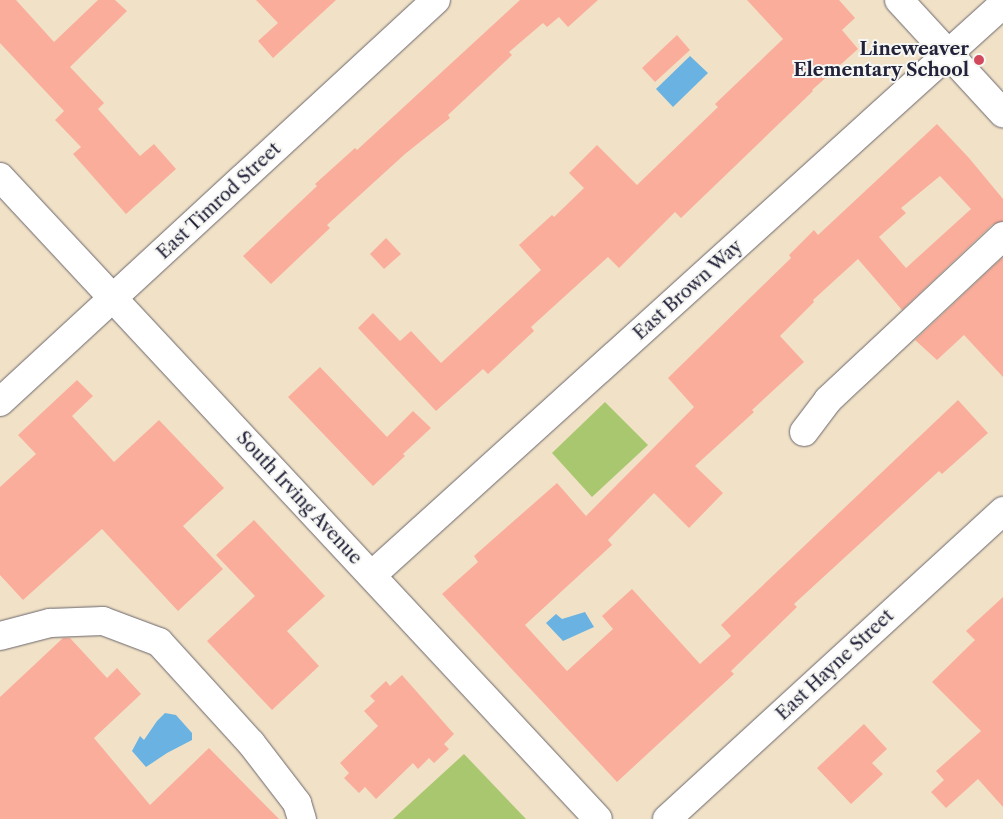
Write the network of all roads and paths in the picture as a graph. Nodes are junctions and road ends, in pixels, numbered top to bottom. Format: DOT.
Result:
graph roads {
  1 [pos="436,0"];
  2 [pos="899,0"];
  3 [pos="1003,4"];
  4 [pos="948,54"];
  5 [pos="1003,112"];
  6 [pos="0,177"];
  7 [pos="1003,236"];
  8 [pos="113,299"];
  9 [pos="0,402"];
  10 [pos="804,432"];
  11 [pos="1003,510"];
  12 [pos="372,575"];
  13 [pos="0,636"];
  14 [pos="302,819"];
  15 [pos="598,819"];
  16 [pos="667,819"];
  1 -- 8 [label="street, East Timrod Street"];
  2 -- 4 [label="street"];
  3 -- 4 [label="street, East Brown Way"];
  4 -- 5 [label="street"];
  4 -- 12 [label="street, East Brown Way"];
  6 -- 8 [label="street, South Irving Avenue"];
  7 -- 10 [label="street"];
  8 -- 9 [label="street, East Timrod Street"];
  8 -- 12 [label="street, South Irving Avenue"];
  11 -- 16 [label="street, East Hayne Street"];
  12 -- 15 [label="street, South Irving Avenue"];
  13 -- 14 [label="street"];
}
